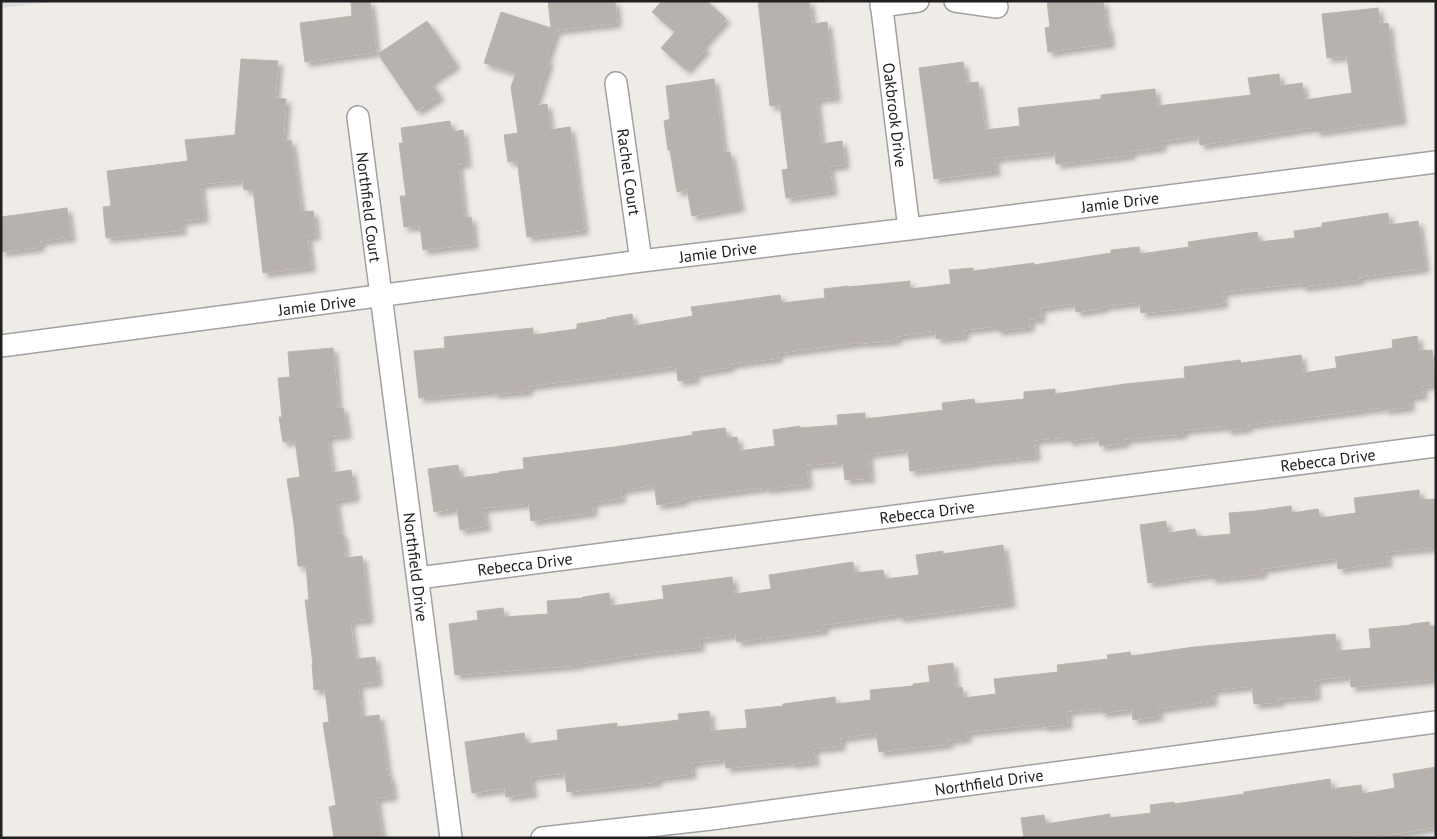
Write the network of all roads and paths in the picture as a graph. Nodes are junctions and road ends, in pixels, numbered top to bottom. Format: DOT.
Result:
graph roads {
  1 [pos="918,1"];
  2 [pos="956,1"];
  3 [pos="881,4"];
  4 [pos="997,7"];
  5 [pos="616,83"];
  6 [pos="358,117"];
  7 [pos="1436,162"];
  8 [pos="909,229"];
  9 [pos="641,261"];
  10 [pos="381,296"];
  11 [pos="1,346"];
  12 [pos="1436,446"];
  13 [pos="418,578"];
  14 [pos="1436,722"];
  15 [pos="712,828"];
  16 [pos="452,838"];
  17 [pos="542,838"];
  1 -- 3 [label="street"];
  2 -- 4 [label="street"];
  3 -- 8 [label="street, Oakbrook Drive"];
  5 -- 9 [label="street, Rachel Court"];
  6 -- 10 [label="street, Northfield Court"];
  7 -- 8 [label="street, Jamie Drive"];
  8 -- 9 [label="street, Jamie Drive"];
  9 -- 10 [label="street, Jamie Drive"];
  10 -- 11 [label="street, Jamie Drive"];
  10 -- 13 [label="street, Northfield Drive"];
  12 -- 13 [label="street, Rebecca Drive"];
  13 -- 16 [label="street, Northfield Drive"];
  14 -- 15 [label="street, Northfield Drive"];
  15 -- 17 [label="street, Northfield Drive"];
}
